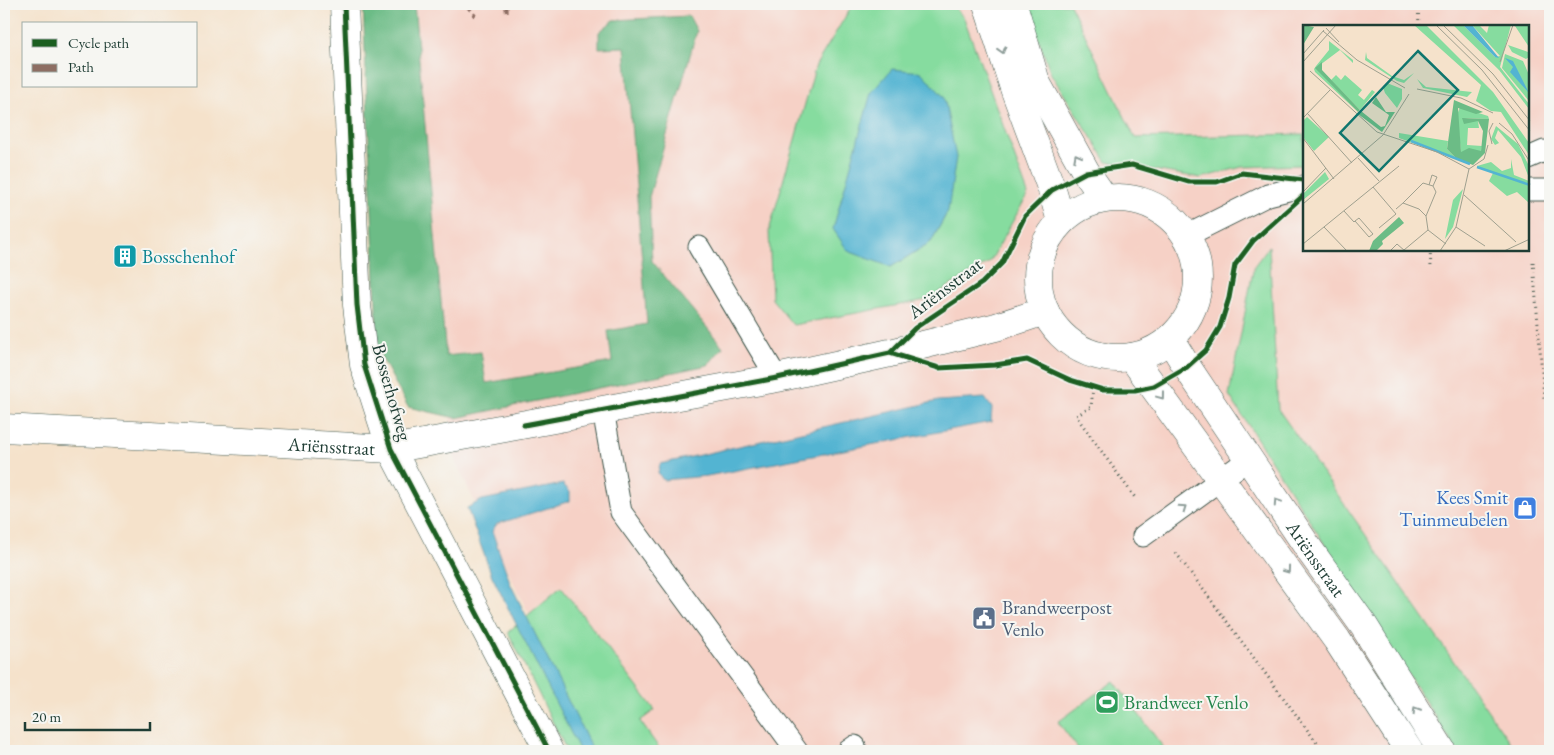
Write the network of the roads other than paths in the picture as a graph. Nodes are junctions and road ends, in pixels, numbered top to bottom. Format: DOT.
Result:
graph roads {
  1 [pos="344,4"];
  2 [pos="987,4"];
  3 [pos="1013,4"];
  4 [pos="1550,152"];
  5 [pos="1529,158"];
  6 [pos="1303,186"];
  7 [pos="1529,190"];
  8 [pos="1550,190"];
  9 [pos="1104,198"];
  10 [pos="1061,221"];
  11 [pos="1186,236"];
  12 [pos="699,247"];
  13 [pos="1045,311"];
  14 [pos="1170,339"];
  15 [pos="1132,357"];
  16 [pos="778,378"];
  17 [pos="602,410"];
  18 [pos="4,428"];
  19 [pos="391,449"];
  20 [pos="1249,459"];
  21 [pos="1222,480"];
  22 [pos="1150,531"];
  23 [pos="549,751"];
  24 [pos="797,751"];
  25 [pos="1409,751"];
  26 [pos="1442,751"];
  1 -- 19 [label="main road, Bosserhofweg"];
  2 -- 10 [label="main road, one-way"];
  9 -- 3 [label="main road, one-way"];
  4 -- 5 [label="lane"];
  6 -- 11 [label="lane"];
  7 -- 8 [label="lane"];
  9 -- 10 [label="main road"];
  9 -- 11 [label="main road"];
  10 -- 13 [label="main road"];
  11 -- 14 [label="main road"];
  12 -- 16 [label="lane"];
  13 -- 15 [label="main road"];
  13 -- 16 [label="main road, Ariënsstraat"];
  14 -- 15 [label="main road"];
  14 -- 20 [label="main road, Ariënsstraat"];
  15 -- 21 [label="main road, Ariënsstraat, one-way"];
  16 -- 17 [label="main road, Ariënsstraat"];
  17 -- 19 [label="main road, Ariënsstraat"];
  17 -- 24 [label="lane"];
  18 -- 19 [label="main road, Ariënsstraat"];
  19 -- 23 [label="main road, Bosserhofweg"];
  20 -- 21 [label="lane"];
  26 -- 20 [label="main road, Ariënsstraat, one-way"];
  22 -- 21 [label="lane, one-way"];
  21 -- 25 [label="main road, Ariënsstraat, one-way"];
}
